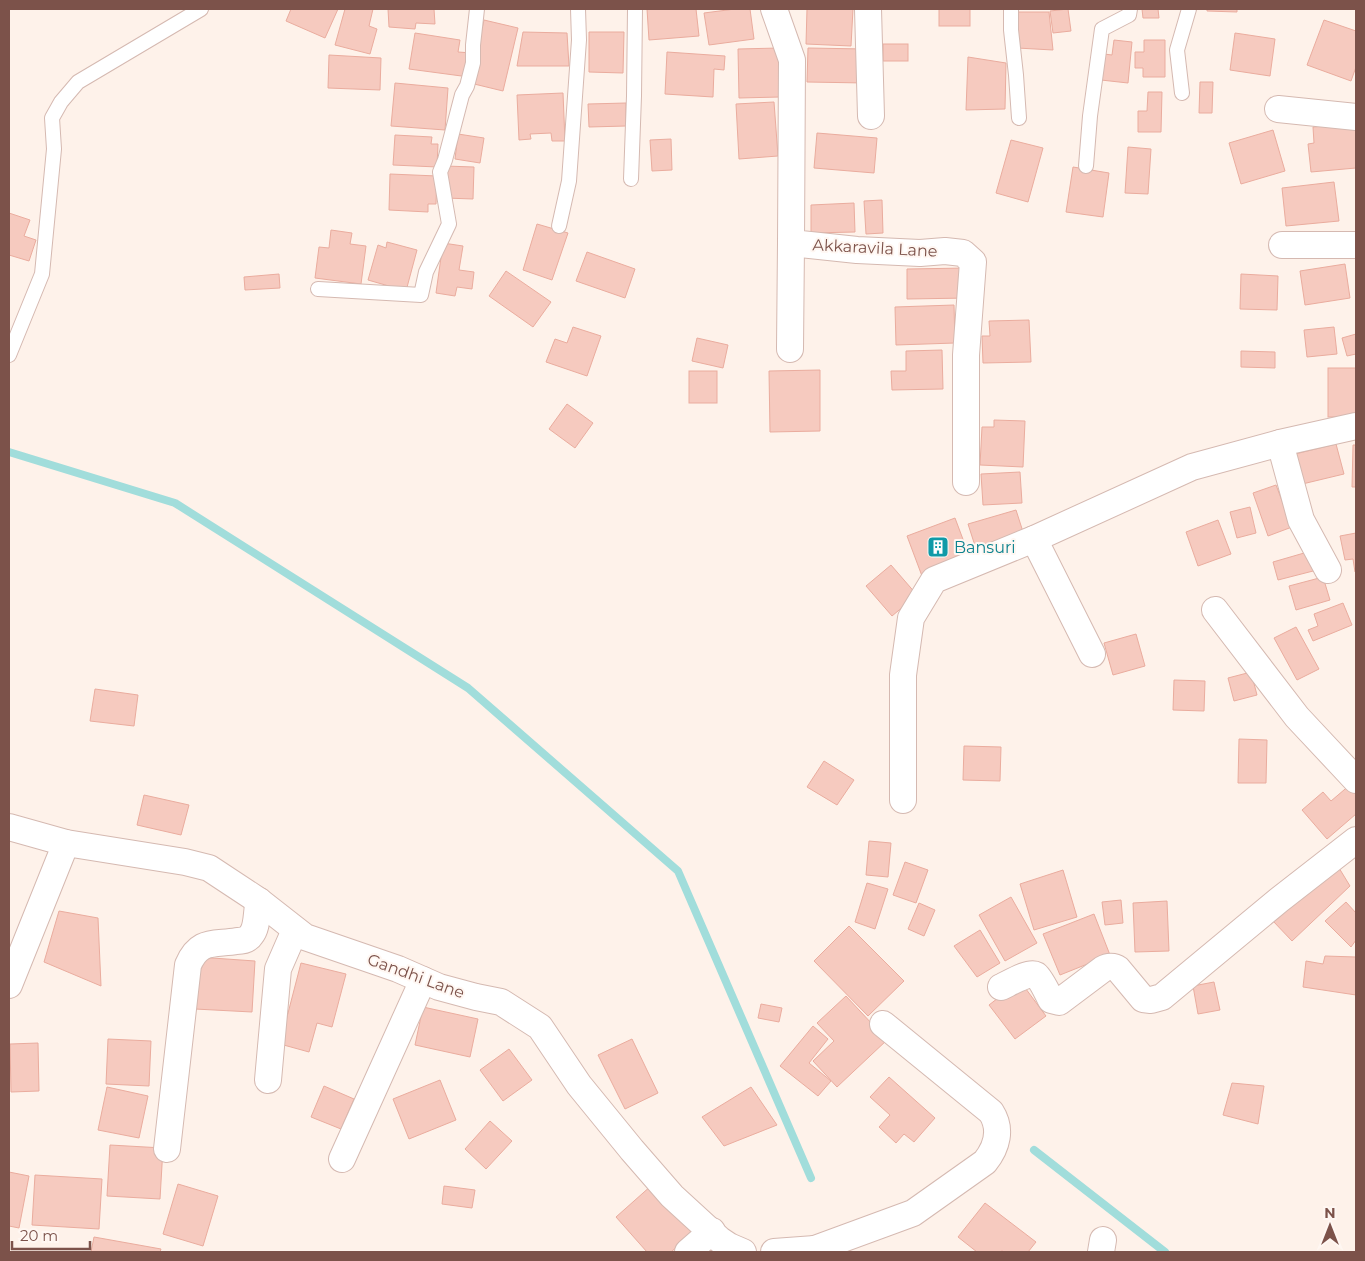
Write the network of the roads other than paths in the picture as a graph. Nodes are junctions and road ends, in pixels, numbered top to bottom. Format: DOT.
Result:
graph roads {
  1 [pos="202,9"];
  2 [pos="478,9"];
  3 [pos="578,9"];
  4 [pos="635,9"];
  5 [pos="774,9"];
  6 [pos="868,9"];
  7 [pos="1011,9"];
  8 [pos="1130,9"];
  9 [pos="1189,9"];
  10 [pos="1182,93"];
  11 [pos="1278,108"];
  12 [pos="871,116"];
  13 [pos="1356,117"];
  14 [pos="1019,118"];
  15 [pos="1086,166"];
  16 [pos="631,179"];
  17 [pos="559,226"];
  18 [pos="791,243"];
  19 [pos="1356,244"];
  20 [pos="1282,245"];
  21 [pos="318,289"];
  22 [pos="790,349"];
  23 [pos="9,355"];
  24 [pos="1356,426"];
  25 [pos="1280,443"];
  26 [pos="966,482"];
  27 [pos="1034,539"];
  28 [pos="1328,570"];
  29 [pos="1215,610"];
  30 [pos="1092,654"];
  31 [pos="1356,780"];
  32 [pos="903,800"];
  33 [pos="9,827"];
  34 [pos="1356,840"];
  35 [pos="66,843"];
  36 [pos="259,901"];
  37 [pos="295,930"];
  38 [pos="423,980"];
  39 [pos="9,985"];
  40 [pos="1001,987"];
  41 [pos="883,1024"];
  42 [pos="268,1080"];
  43 [pos="167,1148"];
  44 [pos="342,1159"];
  45 [pos="712,1232"];
  46 [pos="817,1251"];
  47 [pos="688,1252"];
  48 [pos="743,1252"];
  49 [pos="774,1252"];
  1 -- 23 [label="lane"];
  2 -- 21 [label="lane"];
  3 -- 17 [label="lane"];
  4 -- 16 [label="lane"];
  5 -- 18 [label="street, Akkaravila Lane"];
  6 -- 12 [label="street"];
  7 -- 14 [label="lane"];
  8 -- 15 [label="lane"];
  9 -- 10 [label="lane"];
  11 -- 13 [label="street"];
  18 -- 22 [label="street"];
  18 -- 26 [label="street, Akkaravila Lane"];
  19 -- 20 [label="street"];
  24 -- 25 [label="street"];
  25 -- 27 [label="street"];
  25 -- 28 [label="street"];
  27 -- 30 [label="street"];
  27 -- 32 [label="street"];
  29 -- 31 [label="street"];
  33 -- 35 [label="street, Gandhi Lane"];
  34 -- 40 [label="street"];
  35 -- 36 [label="street, Gandhi Lane"];
  35 -- 39 [label="street"];
  36 -- 37 [label="street, Gandhi Lane"];
  36 -- 43 [label="street"];
  37 -- 38 [label="street, Gandhi Lane"];
  37 -- 42 [label="street"];
  38 -- 44 [label="street"];
  38 -- 45 [label="street, Gandhi Lane"];
  41 -- 46 [label="street"];
  45 -- 47 [label="street"];
  45 -- 48 [label="street, Gandhi Lane"];
  46 -- 49 [label="street"];
}
